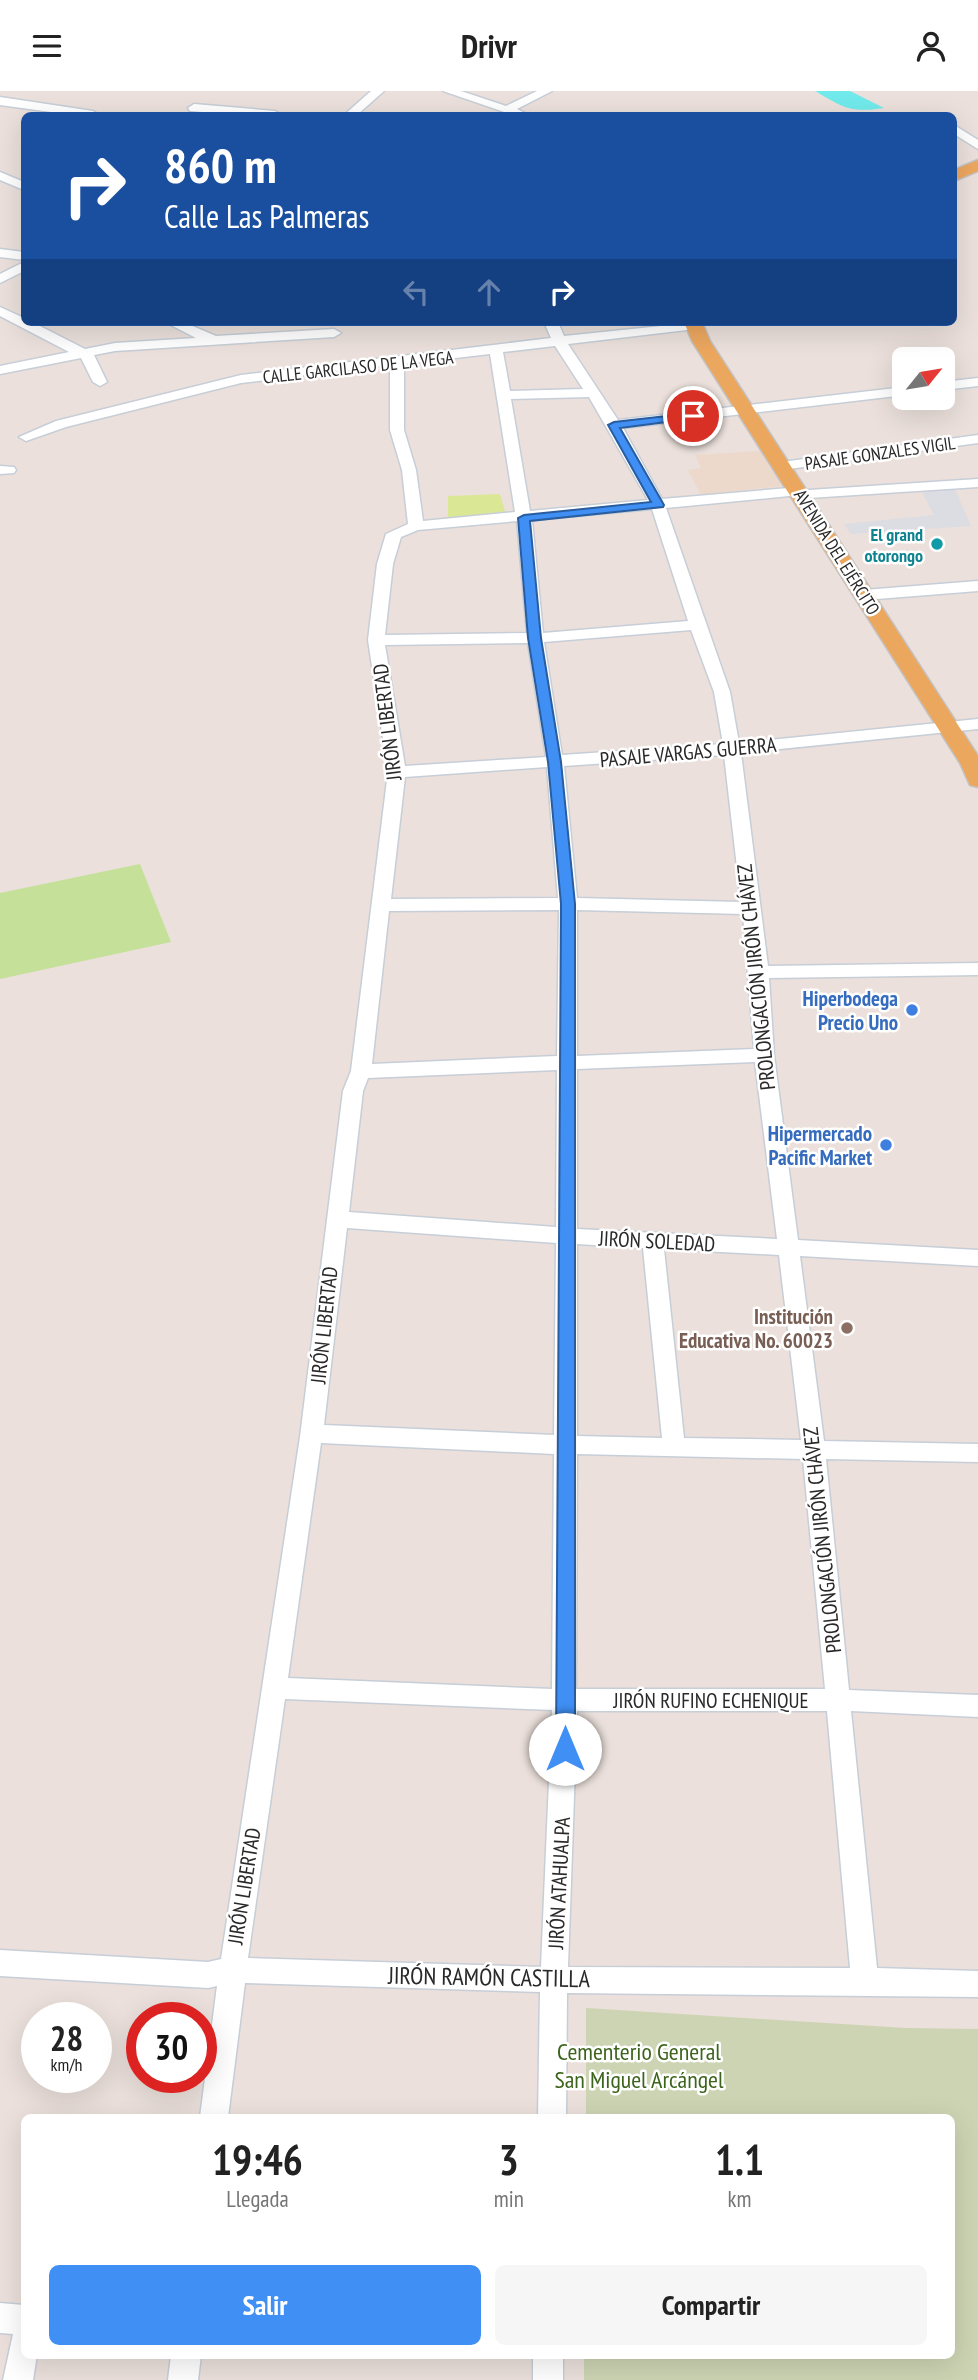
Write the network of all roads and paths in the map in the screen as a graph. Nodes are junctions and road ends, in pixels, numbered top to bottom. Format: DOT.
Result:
graph roads {
  1 [pos="204,91"];
  2 [pos="379,91"];
  3 [pos="449,91"];
  4 [pos="546,91"];
  5 [pos="0,101"];
  6 [pos="508,109"];
  7 [pos="73,112"];
  8 [pos="192,112"];
  9 [pos="354,112"];
  10 [pos="516,112"];
  11 [pos="957,131"];
  12 [pos="978,145"];
  13 [pos="978,165"];
  14 [pos="957,175"];
  15 [pos="0,176"];
  16 [pos="21,185"];
  17 [pos="0,253"];
  18 [pos="21,256"];
  19 [pos="21,268"];
  20 [pos="0,279"];
  21 [pos="0,311"];
  22 [pos="21,322"];
  23 [pos="30,326"];
  24 [pos="181,326"];
  25 [pos="553,326"];
  26 [pos="680,326"];
  27 [pos="695,326"];
  28 [pos="218,342"];
  29 [pos="560,343"];
  30 [pos="339,344"];
  31 [pos="496,351"];
  32 [pos="83,353"];
  33 [pos="397,363"];
  34 [pos="0,370"];
  35 [pos="100,382"];
  36 [pos="978,382"];
  37 [pos="956,385"];
  38 [pos="593,393"];
  39 [pos="892,393"];
  40 [pos="503,395"];
  41 [pos="751,409"];
  42 [pos="614,425"];
  43 [pos="26,437"];
  44 [pos="978,439"];
  45 [pos="786,465"];
  46 [pos="978,483"];
  47 [pos="808,499"];
  48 [pos="659,505"];
  49 [pos="524,518"];
  50 [pos="416,526"];
  51 [pos="978,586"];
  52 [pos="869,595"];
  53 [pos="697,625"];
  54 [pos="535,638"];
  55 [pos="376,640"];
  56 [pos="961,725"];
  57 [pos="732,749"];
  58 [pos="978,759"];
  59 [pos="555,762"];
  60 [pos="397,772"];
  61 [pos="978,779"];
  62 [pos="568,904"];
  63 [pos="381,905"];
  64 [pos="750,908"];
  65 [pos="978,969"];
  66 [pos="759,972"];
  67 [pos="764,1055"];
  68 [pos="568,1065"];
  69 [pos="361,1071"];
  70 [pos="336,1219"];
  71 [pos="568,1236"];
  72 [pos="653,1241"];
  73 [pos="788,1249"];
  74 [pos="978,1258"];
  75 [pos="312,1434"];
  76 [pos="565,1445"];
  77 [pos="674,1447"];
  78 [pos="814,1451"];
  79 [pos="978,1453"];
  80 [pos="276,1688"];
  81 [pos="564,1700"];
  82 [pos="837,1700"];
  83 [pos="978,1706"];
  84 [pos="0,1962"];
  85 [pos="231,1970"];
  86 [pos="554,1980"];
  87 [pos="865,1981"];
  88 [pos="978,1984"];
  89 [pos="214,2114"];
  90 [pos="552,2114"];
  91 [pos="0,2318"];
  92 [pos="21,2320"];
  93 [pos="22,2359"];
  94 [pos="186,2359"];
  95 [pos="548,2359"];
  96 [pos="18,2380"];
  97 [pos="184,2380"];
  98 [pos="548,2380"];
  1 -- 8 [label="street"];
  2 -- 9 [label="street"];
  3 -- 6 [label="street"];
  4 -- 6 [label="street"];
  5 -- 7 [label="street"];
  6 -- 10 [label="street"];
  11 -- 12 [label="street"];
  13 -- 14 [label="main road"];
  15 -- 16 [label="street"];
  17 -- 18 [label="street"];
  19 -- 20 [label="street"];
  21 -- 22 [label="street"];
  23 -- 32 [label="street"];
  24 -- 28 [label="street"];
  25 -- 29 [label="street, PROLONGACIÓN JIRÓN CHÁVEZ"];
  26 -- 29 [label="street, CALLE GARCILASO DE LA VEGA"];
  27 -- 41 [label="main road, AVENIDA DEL EJÉRCITO"];
  28 -- 30 [label="street"];
  28 -- 32 [label="street"];
  29 -- 31 [label="street, CALLE GARCILASO DE LA VEGA"];
  29 -- 38 [label="street, PROLONGACIÓN JIRÓN CHÁVEZ"];
  30 -- 33 [label="street, CALLE GARCILASO DE LA VEGA"];
  30 -- 43 [label="street, CALLE GARCILASO DE LA VEGA"];
  31 -- 33 [label="street, CALLE GARCILASO DE LA VEGA"];
  31 -- 40 [label="street, JIRÓN ATAHUALPA"];
  32 -- 34 [label="street"];
  32 -- 35 [label="street"];
  33 -- 50 [label="street"];
  36 -- 37 [label="street"];
  38 -- 40 [label="street"];
  38 -- 42 [label="street, PROLONGACIÓN JIRÓN CHÁVEZ"];
  39 -- 41 [label="street"];
  40 -- 49 [label="street, JIRÓN ATAHUALPA"];
  41 -- 42 [label="street"];
  41 -- 45 [label="main road, AVENIDA DEL EJÉRCITO"];
  42 -- 48 [label="street, PROLONGACIÓN JIRÓN CHÁVEZ"];
  44 -- 45 [label="street, PASAJE GONZALES VIGIL"];
  45 -- 47 [label="main road, AVENIDA DEL EJÉRCITO"];
  46 -- 47 [label="street"];
  47 -- 48 [label="street"];
  47 -- 52 [label="main road, AVENIDA DEL EJÉRCITO"];
  48 -- 49 [label="street"];
  48 -- 53 [label="street, PROLONGACIÓN JIRÓN CHÁVEZ"];
  49 -- 50 [label="street"];
  49 -- 54 [label="street, JIRÓN ATAHUALPA"];
  50 -- 55 [label="street, JIRÓN LIBERTAD"];
  51 -- 52 [label="street"];
  52 -- 56 [label="main road, AVENIDA DEL EJÉRCITO"];
  53 -- 54 [label="street"];
  53 -- 57 [label="street, PROLONGACIÓN JIRÓN CHÁVEZ"];
  54 -- 55 [label="street"];
  54 -- 59 [label="street, JIRÓN ATAHUALPA"];
  55 -- 60 [label="street, JIRÓN LIBERTAD"];
  56 -- 57 [label="street, PASAJE VARGAS GUERRA"];
  56 -- 58 [label="main road, AVENIDA DEL EJÉRCITO"];
  56 -- 61 [label="main road, AVENIDA DEL EJÉRCITO"];
  57 -- 59 [label="street, PASAJE VARGAS GUERRA"];
  57 -- 64 [label="street, PROLONGACIÓN JIRÓN CHÁVEZ"];
  59 -- 60 [label="street, PASAJE VARGAS GUERRA"];
  59 -- 62 [label="street, JIRÓN ATAHUALPA"];
  60 -- 63 [label="street, JIRÓN LIBERTAD"];
  62 -- 63 [label="street"];
  62 -- 64 [label="street"];
  62 -- 68 [label="street, JIRÓN ATAHUALPA"];
  63 -- 69 [label="street, JIRÓN LIBERTAD"];
  64 -- 66 [label="street, PROLONGACIÓN JIRÓN CHÁVEZ"];
  65 -- 66 [label="street"];
  66 -- 67 [label="street, PROLONGACIÓN JIRÓN CHÁVEZ"];
  67 -- 68 [label="street"];
  67 -- 73 [label="street, PROLONGACIÓN JIRÓN CHÁVEZ"];
  68 -- 69 [label="street"];
  68 -- 71 [label="street, JIRÓN ATAHUALPA"];
  69 -- 70 [label="street, JIRÓN LIBERTAD"];
  70 -- 71 [label="street, JIRÓN SOLEDAD"];
  70 -- 75 [label="street, JIRÓN LIBERTAD"];
  71 -- 72 [label="street, JIRÓN SOLEDAD"];
  71 -- 76 [label="street, JIRÓN ATAHUALPA"];
  72 -- 73 [label="street, JIRÓN SOLEDAD"];
  72 -- 77 [label="street"];
  73 -- 74 [label="street, JIRÓN SOLEDAD"];
  73 -- 78 [label="street, PROLONGACIÓN JIRÓN CHÁVEZ"];
  75 -- 76 [label="street"];
  75 -- 80 [label="street, JIRÓN LIBERTAD"];
  76 -- 77 [label="street"];
  76 -- 81 [label="street, JIRÓN ATAHUALPA"];
  77 -- 78 [label="street"];
  78 -- 79 [label="street"];
  78 -- 82 [label="street, PROLONGACIÓN JIRÓN CHÁVEZ"];
  80 -- 81 [label="street, JIRÓN RUFINO ECHENIQUE"];
  80 -- 85 [label="street, JIRÓN LIBERTAD"];
  81 -- 82 [label="street, JIRÓN RUFINO ECHENIQUE"];
  81 -- 86 [label="street, JIRÓN ATAHUALPA"];
  82 -- 83 [label="street, JIRÓN RUFINO ECHENIQUE"];
  82 -- 87 [label="street, PROLONGACIÓN JIRÓN CHÁVEZ"];
  84 -- 85 [label="street, JIRÓN RAMÓN CASTILLA"];
  85 -- 86 [label="street, JIRÓN RAMÓN CASTILLA"];
  85 -- 89 [label="street, JIRÓN LIBERTAD"];
  86 -- 87 [label="street, JIRÓN RAMÓN CASTILLA"];
  86 -- 90 [label="street, JIRÓN ATAHUALPA"];
  87 -- 88 [label="street, JIRÓN RAMÓN CASTILLA"];
  91 -- 92 [label="street"];
  93 -- 96 [label="street"];
  94 -- 97 [label="street"];
  95 -- 98 [label="street"];
}
